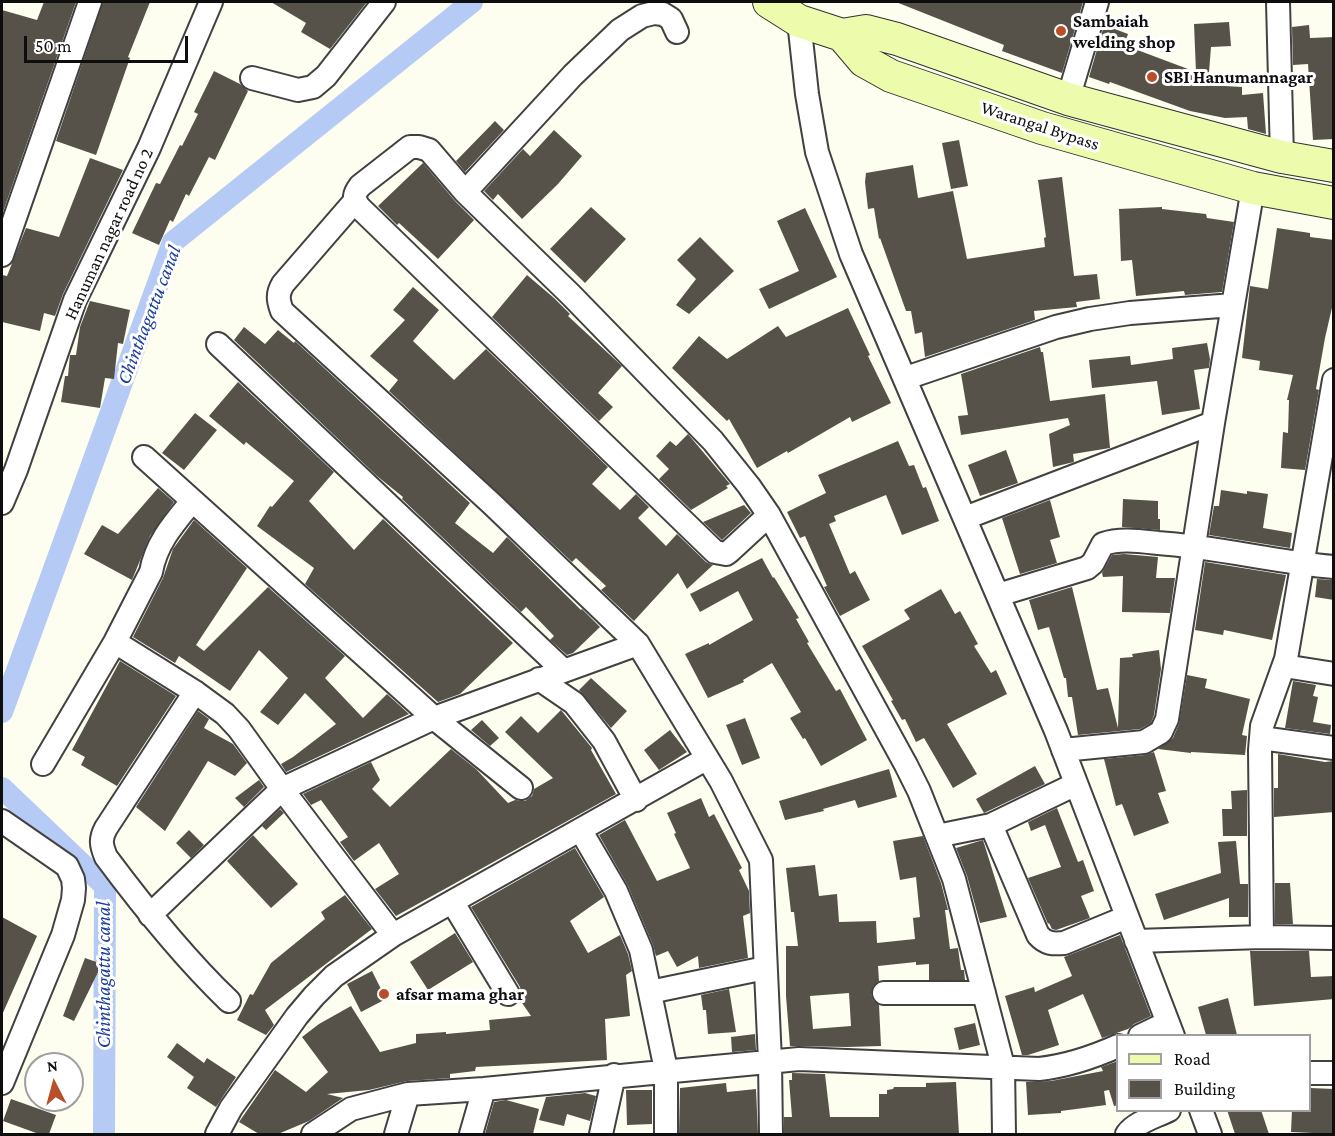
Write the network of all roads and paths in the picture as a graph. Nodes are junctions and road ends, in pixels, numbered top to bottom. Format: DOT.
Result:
graph roads {
  1 [pos="90,2"];
  2 [pos="211,2"];
  3 [pos="384,2"];
  4 [pos="1096,2"];
  5 [pos="1278,2"];
  6 [pos="780,7"];
  7 [pos="677,32"];
  8 [pos="842,35"];
  9 [pos="252,78"];
  10 [pos="1068,99"];
  11 [pos="1282,157"];
  12 [pos="1334,166"];
  13 [pos="1253,188"];
  14 [pos="465,192"];
  15 [pos="355,201"];
  16 [pos="1334,203"];
  17 [pos="2,255"];
  18 [pos="1233,305"];
  19 [pos="218,345"];
  20 [pos="906,378"];
  21 [pos="1333,385"];
  22 [pos="1213,423"];
  23 [pos="144,457"];
  24 [pos="192,501"];
  25 [pos="2,503"];
  26 [pos="769,515"];
  27 [pos="965,518"];
  28 [pos="1193,545"];
  29 [pos="1302,565"];
  30 [pos="1334,567"];
  31 [pos="998,595"];
  32 [pos="114,642"];
  33 [pos="638,644"];
  34 [pos="1284,666"];
  35 [pos="563,670"];
  36 [pos="1334,674"];
  37 [pos="539,679"];
  38 [pos="195,692"];
  39 [pos="434,718"];
  40 [pos="1261,738"];
  41 [pos="1334,748"];
  42 [pos="1063,750"];
  43 [pos="706,759"];
  44 [pos="43,765"];
  45 [pos="1076,784"];
  46 [pos="521,788"];
  47 [pos="282,789"];
  48 [pos="636,800"];
  49 [pos="2,821"];
  50 [pos="991,825"];
  51 [pos="581,831"];
  52 [pos="937,836"];
  53 [pos="453,903"];
  54 [pos="150,915"];
  55 [pos="1127,917"];
  56 [pos="393,935"];
  57 [pos="1262,937"];
  58 [pos="1334,938"];
  59 [pos="1136,941"];
  60 [pos="765,968"];
  61 [pos="650,992"];
  62 [pos="884,993"];
  63 [pos="984,993"];
  64 [pos="507,994"];
  65 [pos="229,1001"];
  66 [pos="1170,1029"];
  67 [pos="1145,1034"];
  68 [pos="1116,1047"];
  69 [pos="770,1061"];
  70 [pos="1004,1066"];
  71 [pos="666,1070"];
  72 [pos="1311,1073"];
  73 [pos="1334,1073"];
  74 [pos="614,1075"];
  75 [pos="2,1083"];
  76 [pos="484,1089"];
  77 [pos="408,1094"];
  78 [pos="1165,1112"];
  79 [pos="1202,1112"];
  80 [pos="217,1134"];
  81 [pos="314,1134"];
  82 [pos="396,1134"];
  83 [pos="471,1134"];
  84 [pos="601,1134"];
  85 [pos="666,1134"];
  86 [pos="771,1134"];
  87 [pos="1004,1134"];
  88 [pos="1127,1134"];
  89 [pos="1210,1134"];
  1 -- 17 [label="street"];
  2 -- 25 [label="street, Hanuman nagar road no 2"];
  3 -- 9 [label="street"];
  4 -- 10 [label="street"];
  5 -- 11 [label="street"];
  6 -- 8 [label="main road"];
  6 -- 20 [label="street"];
  7 -- 14 [label="street"];
  8 -- 10 [label="main road"];
  8 -- 13 [label="main road, Warangal Bypass"];
  10 -- 11 [label="main road"];
  11 -- 12 [label="main road"];
  13 -- 16 [label="main road, Warangal Bypass"];
  13 -- 18 [label="street"];
  14 -- 15 [label="street"];
  14 -- 26 [label="street"];
  15 -- 26 [label="street"];
  15 -- 33 [label="street"];
  18 -- 20 [label="street"];
  18 -- 22 [label="street"];
  19 -- 35 [label="street"];
  20 -- 27 [label="street"];
  21 -- 29 [label="street"];
  22 -- 27 [label="street"];
  22 -- 28 [label="street"];
  23 -- 24 [label="street"];
  24 -- 32 [label="street"];
  24 -- 39 [label="street"];
  26 -- 52 [label="street"];
  27 -- 31 [label="street"];
  28 -- 29 [label="street"];
  28 -- 31 [label="street"];
  28 -- 42 [label="street"];
  29 -- 30 [label="street"];
  29 -- 34 [label="street"];
  31 -- 42 [label="street"];
  32 -- 38 [label="street"];
  32 -- 44 [label="street"];
  33 -- 35 [label="street"];
  33 -- 43 [label="street"];
  34 -- 36 [label="street"];
  34 -- 40 [label="street"];
  35 -- 37 [label="street"];
  37 -- 39 [label="street"];
  37 -- 48 [label="street"];
  38 -- 47 [label="street"];
  38 -- 54 [label="street"];
  39 -- 46 [label="street"];
  39 -- 47 [label="street"];
  40 -- 41 [label="street"];
  40 -- 57 [label="street"];
  42 -- 45 [label="street"];
  43 -- 48 [label="street"];
  43 -- 60 [label="street"];
  45 -- 50 [label="street"];
  45 -- 55 [label="street"];
  47 -- 54 [label="street"];
  47 -- 56 [label="street"];
  48 -- 51 [label="street"];
  49 -- 75 [label="street"];
  50 -- 52 [label="street"];
  50 -- 55 [label="street"];
  51 -- 53 [label="street"];
  51 -- 61 [label="street"];
  52 -- 63 [label="street"];
  53 -- 56 [label="street"];
  53 -- 64 [label="street"];
  54 -- 65 [label="street"];
  55 -- 59 [label="street"];
  56 -- 80 [label="street"];
  57 -- 58 [label="street"];
  57 -- 59 [label="street"];
  59 -- 66 [label="street"];
  60 -- 61 [label="street"];
  60 -- 69 [label="street"];
  61 -- 71 [label="street"];
  62 -- 63 [label="street"];
  63 -- 70 [label="street"];
  66 -- 67 [label="street"];
  68 -- 70 [label="street"];
  69 -- 70 [label="street"];
  69 -- 71 [label="street"];
  69 -- 86 [label="street"];
  70 -- 87 [label="street"];
  71 -- 74 [label="street"];
  71 -- 85 [label="street"];
  72 -- 73 [label="street"];
  74 -- 76 [label="street"];
  74 -- 84 [label="street"];
  76 -- 77 [label="street"];
  76 -- 83 [label="street"];
  77 -- 81 [label="street"];
  77 -- 82 [label="street"];
  78 -- 88 [label="street"];
  79 -- 89 [label="street"];
}
